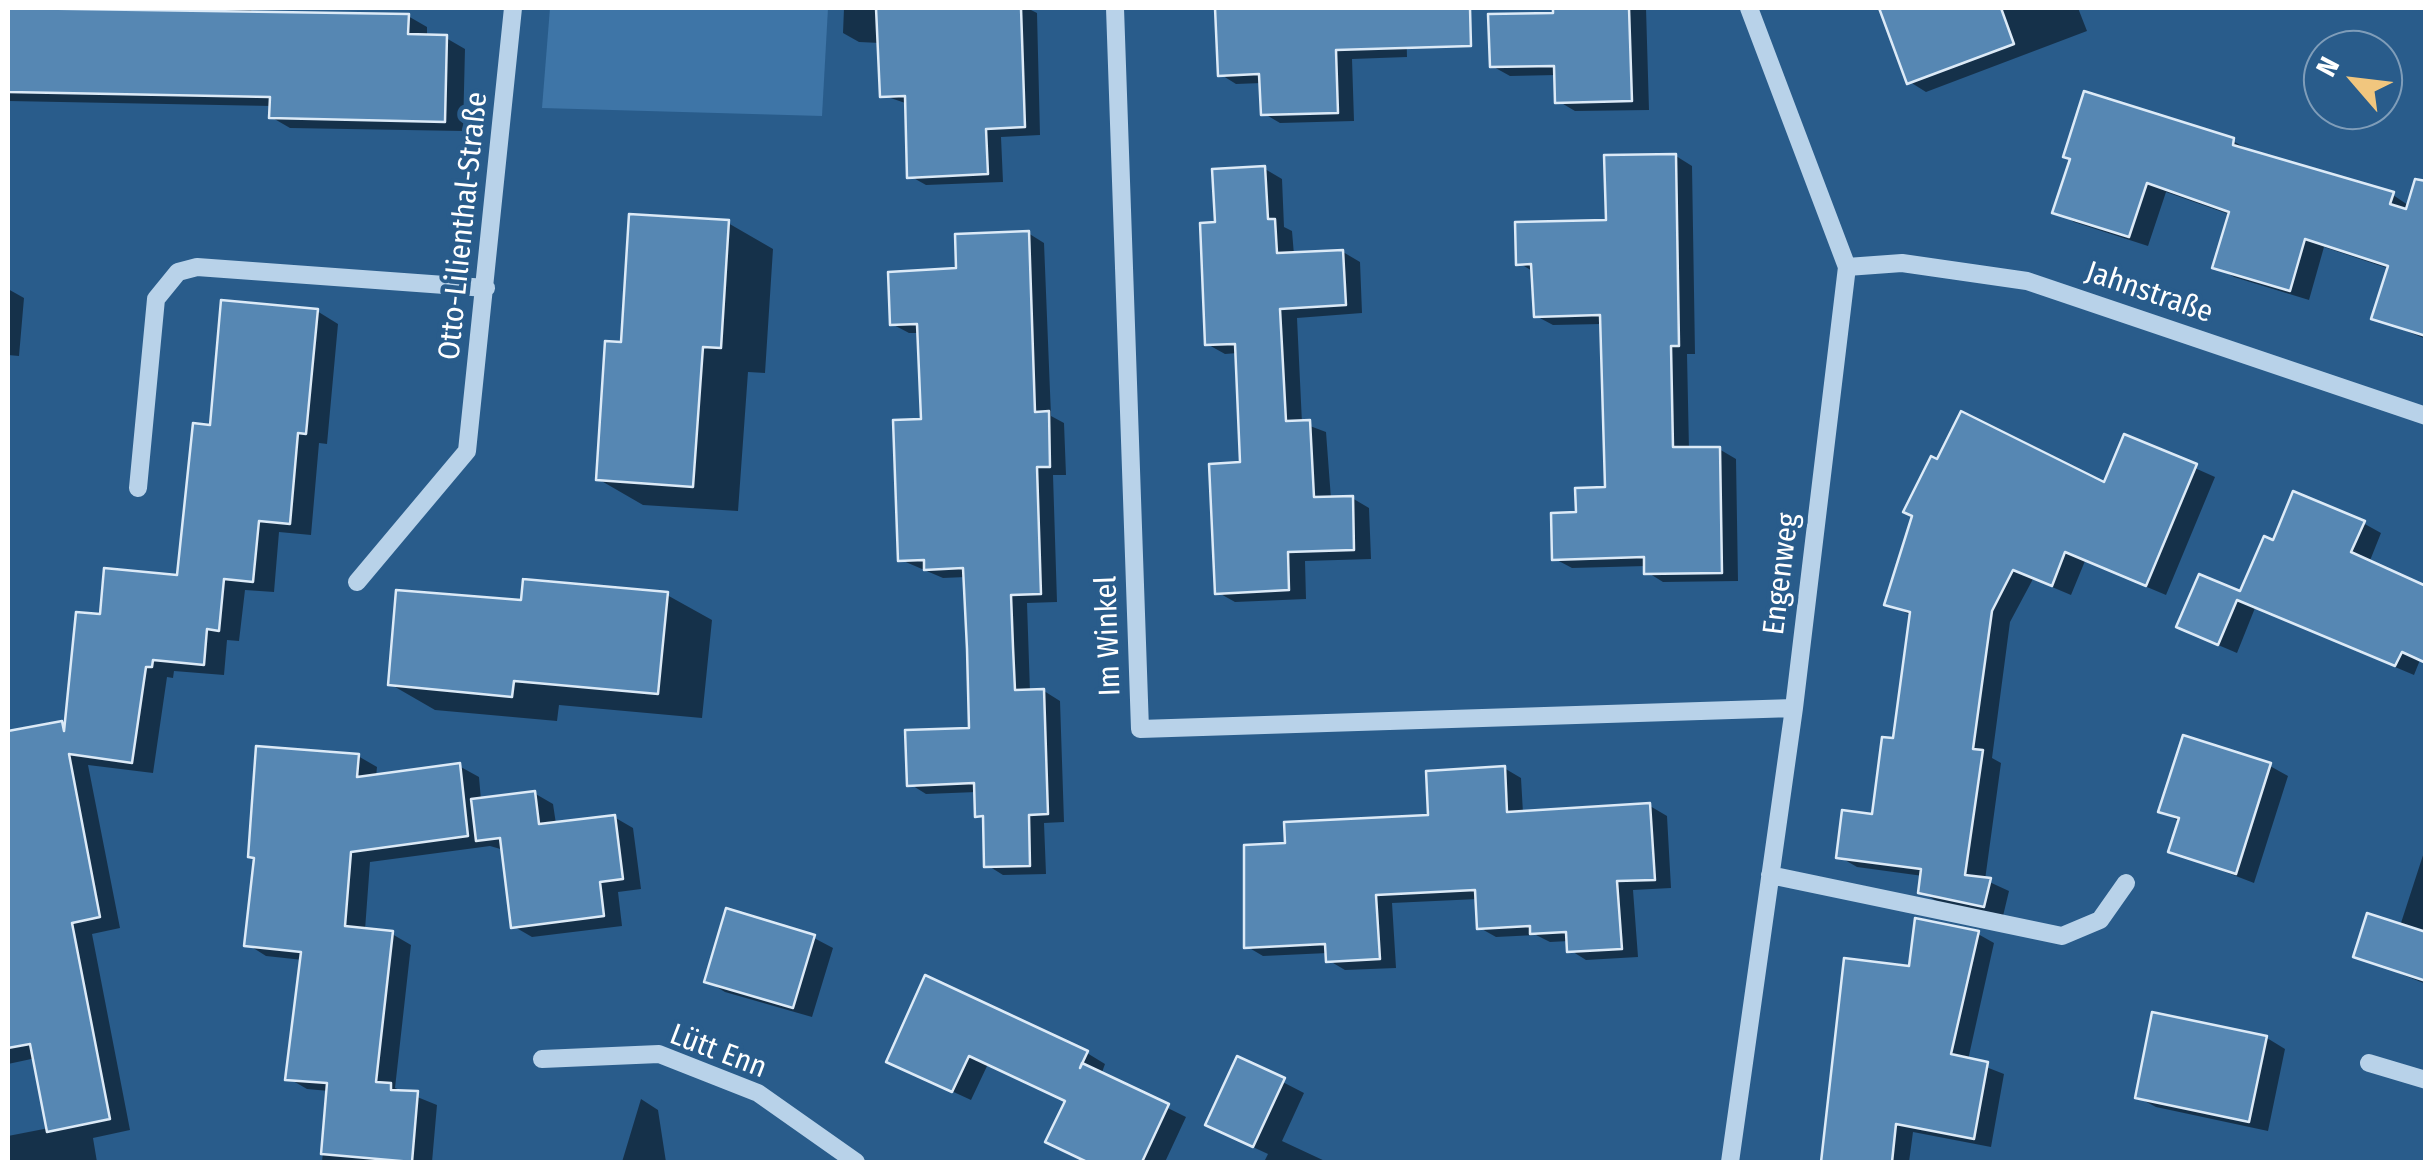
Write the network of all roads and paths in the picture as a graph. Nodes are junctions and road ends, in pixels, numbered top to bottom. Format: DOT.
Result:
graph roads {
  1 [pos="513,8"];
  2 [pos="1115,8"];
  3 [pos="1750,8"];
  4 [pos="1847,267"];
  5 [pos="486,288"];
  6 [pos="2426,416"];
  7 [pos="138,488"];
  8 [pos="357,582"];
  9 [pos="1794,708"];
  10 [pos="1770,875"];
  11 [pos="2126,883"];
  12 [pos="542,1060"];
  13 [pos="2369,1063"];
  14 [pos="2426,1080"];
  15 [pos="856,1162"];
  16 [pos="1730,1162"];
  1 -- 5 [label="street, Otto-Lilienthal-Straße"];
  2 -- 9 [label="street, Im Winkel"];
  3 -- 4 [label="street, Engenweg"];
  4 -- 6 [label="street, Jahnstraße"];
  4 -- 9 [label="street, Engenweg"];
  5 -- 7 [label="street"];
  5 -- 8 [label="street, Otto-Lilienthal-Straße"];
  9 -- 10 [label="street, Engenweg"];
  10 -- 11 [label="street"];
  10 -- 16 [label="street, Engenweg"];
  12 -- 15 [label="street, Lütt Enn"];
  13 -- 14 [label="street"];
}
